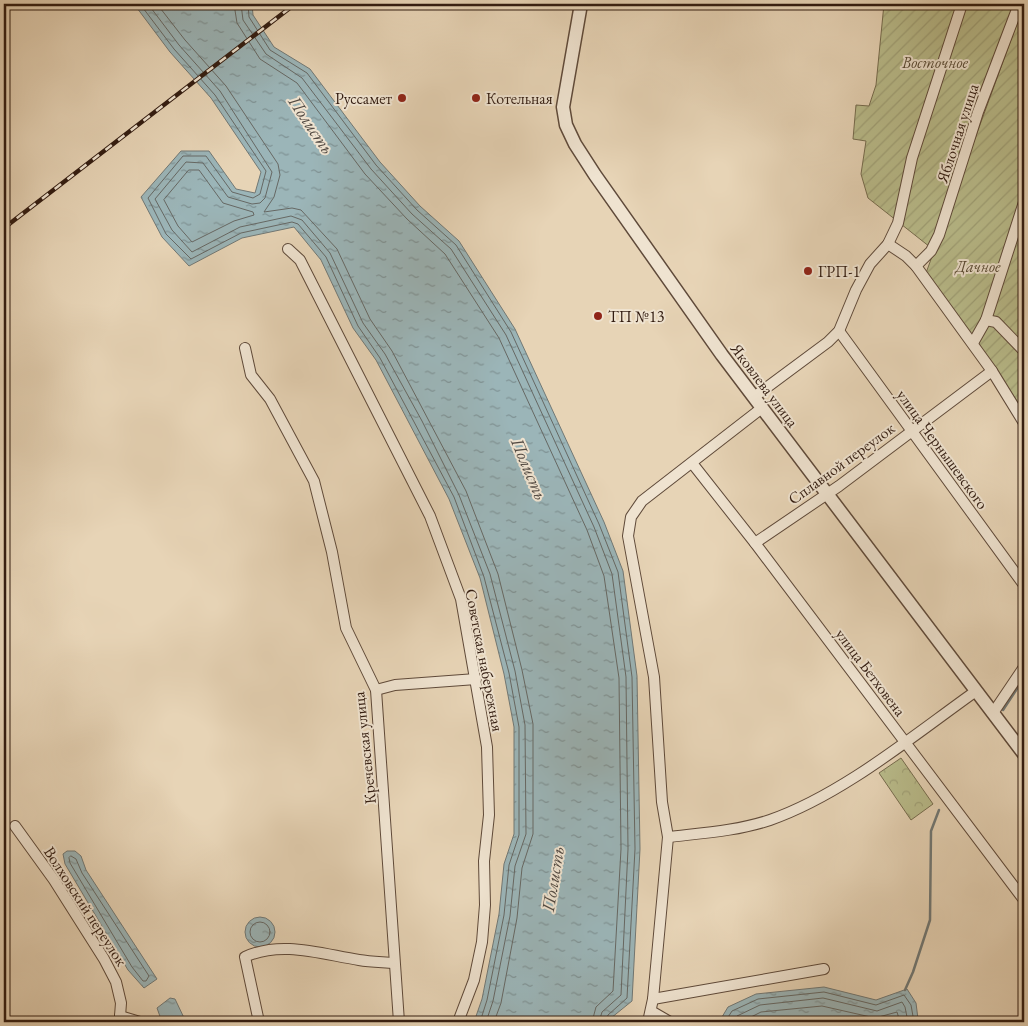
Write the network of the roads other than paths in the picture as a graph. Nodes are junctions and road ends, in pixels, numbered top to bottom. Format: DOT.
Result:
graph roads {
  1 [pos="581,4"];
  2 [pos="962,4"];
  3 [pos="1019,4"];
  4 [pos="1024,202"];
  5 [pos="888,244"];
  6 [pos="288,249"];
  7 [pos="916,266"];
  8 [pos="986,320"];
  9 [pos="839,331"];
  10 [pos="973,343"];
  11 [pos="245,348"];
  12 [pos="1024,351"];
  13 [pos="992,371"];
  14 [pos="758,403"];
  15 [pos="1024,422"];
  16 [pos="911,432"];
  17 [pos="692,463"];
  18 [pos="828,493"];
  19 [pos="755,543"];
  20 [pos="1024,585"];
  21 [pos="1024,667"];
  22 [pos="476,679"];
  23 [pos="376,690"];
  24 [pos="976,691"];
  25 [pos="993,713"];
  26 [pos="904,742"];
  27 [pos="1024,754"];
  28 [pos="15,826"];
  29 [pos="668,837"];
  30 [pos="1024,900"];
  31 [pos="394,963"];
  32 [pos="824,969"];
  33 [pos="653,999"];
  34 [pos="651,1010"];
  35 [pos="117,1019"];
  36 [pos="140,1022"];
  37 [pos="259,1022"];
  38 [pos="399,1022"];
  39 [pos="458,1022"];
  40 [pos="648,1022"];
  41 [pos="670,1022"];
  1 -- 14 [label="street, Яковлева улица"];
  2 -- 5 [label="street"];
  3 -- 7 [label="street, Яблочная улица"];
  4 -- 8 [label="street"];
  5 -- 7 [label="street"];
  5 -- 9 [label="street"];
  6 -- 22 [label="street, Советская набережная"];
  7 -- 10 [label="street"];
  8 -- 10 [label="street"];
  8 -- 12 [label="street"];
  9 -- 14 [label="street"];
  9 -- 16 [label="street, улица Чернышевского"];
  10 -- 13 [label="street"];
  11 -- 23 [label="street, Кречевская улица"];
  13 -- 15 [label="street"];
  13 -- 16 [label="street, Сплавной переулок"];
  14 -- 17 [label="street"];
  14 -- 18 [label="street, Яковлева улица"];
  16 -- 18 [label="street, Сплавной переулок"];
  16 -- 20 [label="street, улица Чернышевского"];
  17 -- 19 [label="street, улица Бетховена"];
  17 -- 29 [label="street"];
  18 -- 19 [label="street, Сплавной переулок"];
  18 -- 24 [label="street, Яковлева улица"];
  19 -- 26 [label="street, улица Бетховена"];
  21 -- 25 [label="street"];
  22 -- 23 [label="street"];
  22 -- 39 [label="street, Советская набережная"];
  23 -- 31 [label="street, Кречевская улица"];
  24 -- 25 [label="street, Яковлева улица"];
  24 -- 26 [label="street"];
  25 -- 27 [label="street, Яковлева улица"];
  26 -- 29 [label="street"];
  26 -- 30 [label="street, улица Бетховена"];
  28 -- 35 [label="street, Волховский переулок"];
  29 -- 33 [label="street"];
  31 -- 37 [label="street"];
  31 -- 38 [label="street, Кречевская улица"];
  32 -- 33 [label="street"];
  33 -- 34 [label="street"];
  34 -- 40 [label="street"];
  34 -- 41 [label="street"];
  35 -- 36 [label="street, Волховский переулок"];
}
